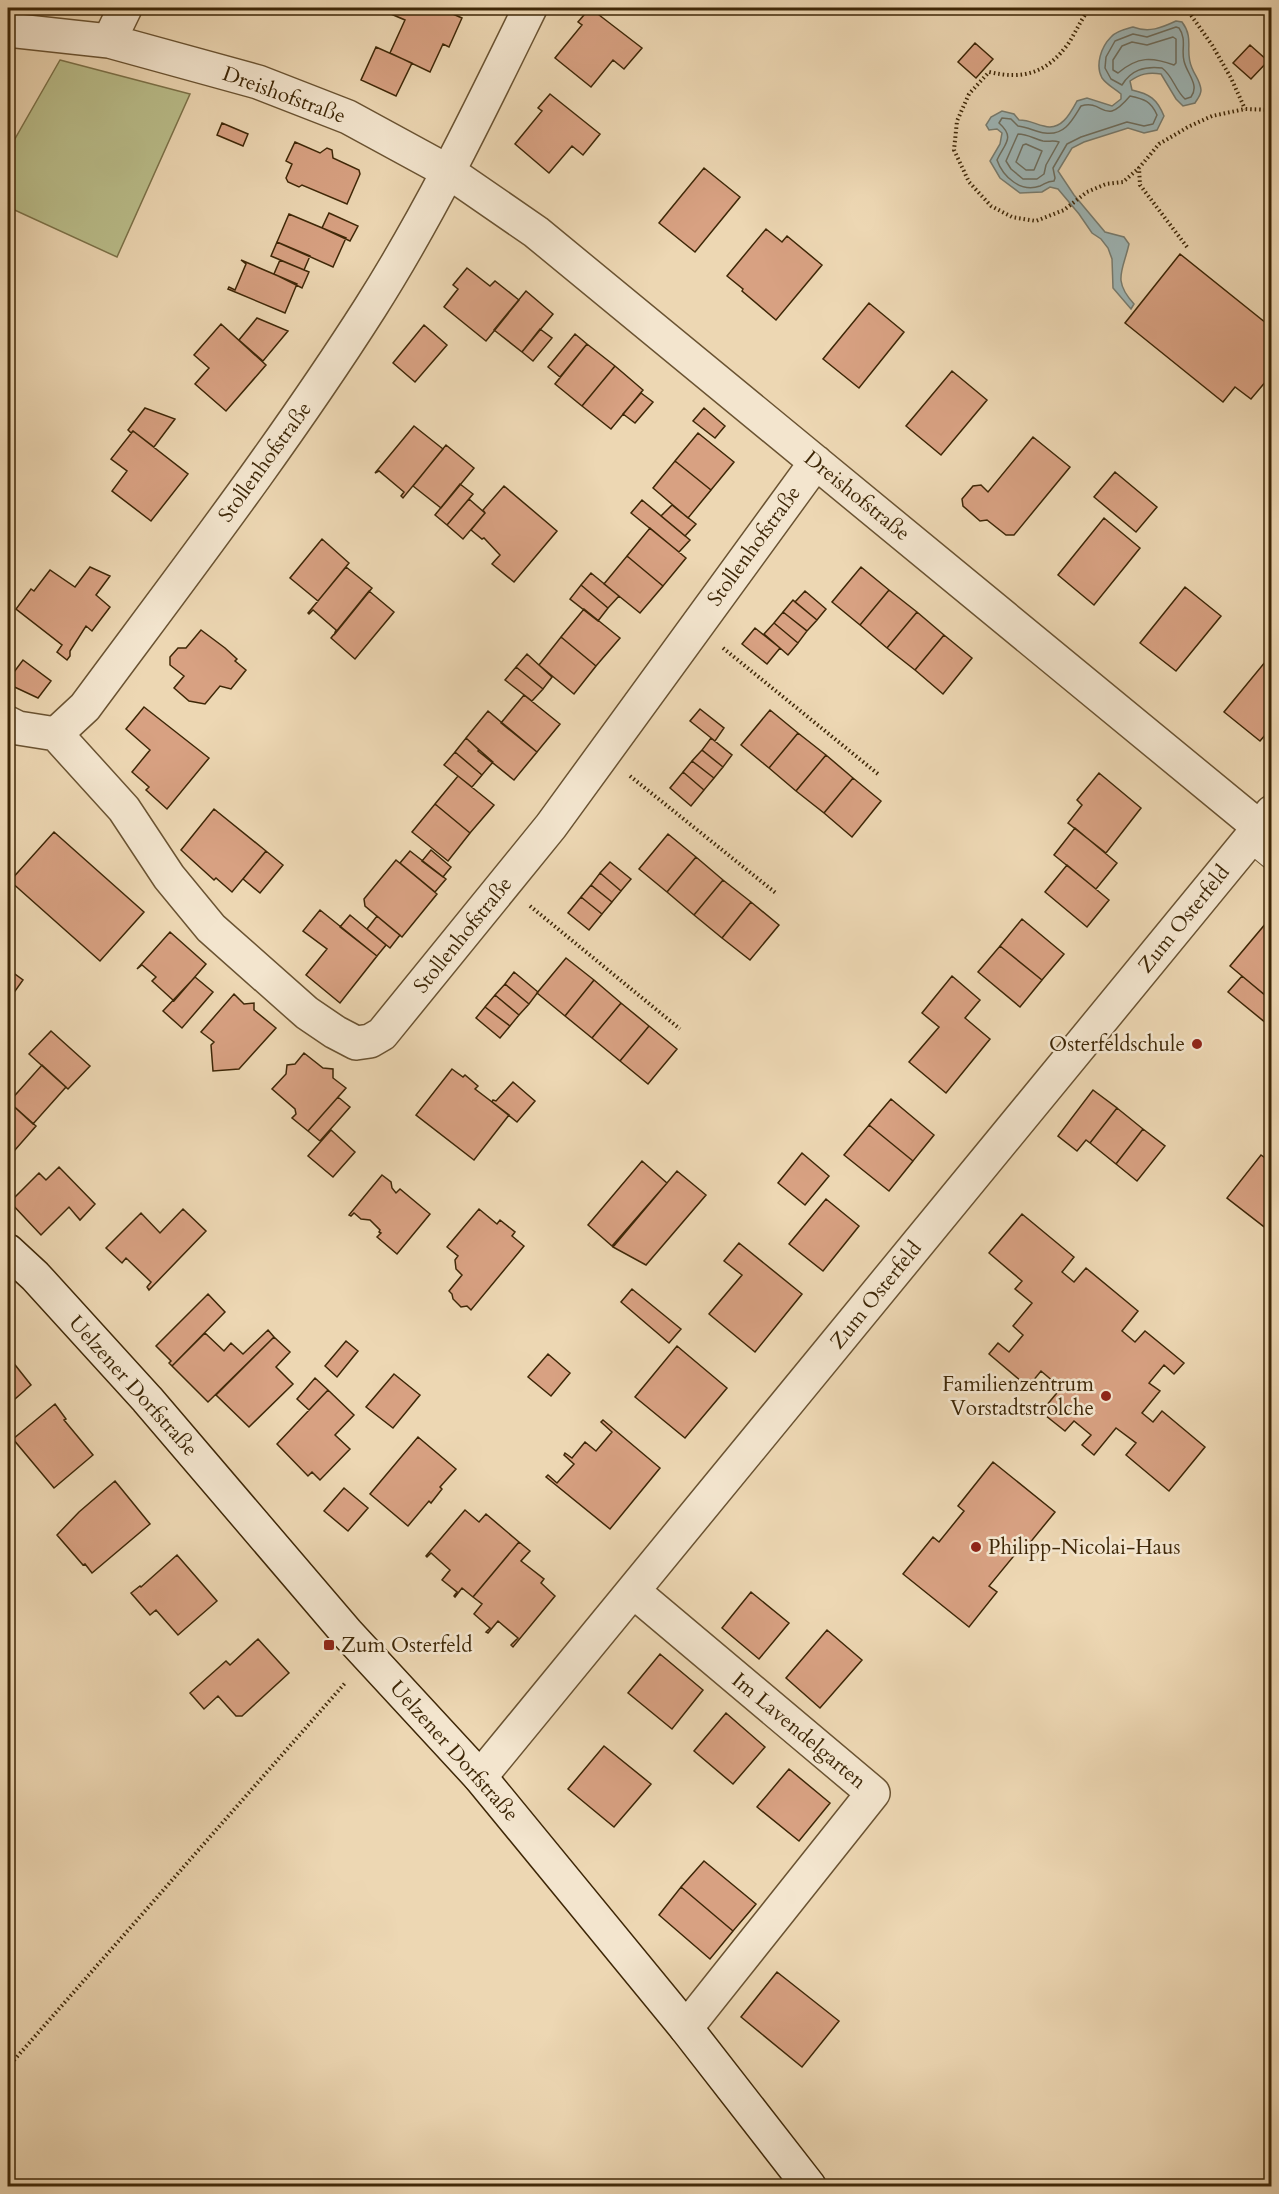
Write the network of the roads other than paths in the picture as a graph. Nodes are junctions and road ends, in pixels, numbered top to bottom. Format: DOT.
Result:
graph roads {
  1 [pos="125,8"];
  2 [pos="530,8"];
  3 [pos="8,30"];
  4 [pos="109,41"];
  5 [pos="449,172"];
  6 [pos="816,462"];
  7 [pos="8,723"];
  8 [pos="56,734"];
  9 [pos="1263,835"];
  10 [pos="8,1251"];
  11 [pos="633,1591"];
  12 [pos="480,1777"];
  13 [pos="686,2028"];
  14 [pos="809,2187"];
  1 -- 4 [label="street"];
  2 -- 5 [label="street"];
  3 -- 4 [label="street, Dreishofstraße"];
  4 -- 5 [label="street, Dreishofstraße"];
  5 -- 6 [label="street, Dreishofstraße"];
  5 -- 8 [label="street, Stollenhofstraße"];
  6 -- 8 [label="street, Stollenhofstraße"];
  6 -- 9 [label="street, Dreishofstraße"];
  7 -- 8 [label="street"];
  9 -- 11 [label="street, Zum Osterfeld"];
  10 -- 12 [label="street, Uelzener Dorfstraße"];
  11 -- 12 [label="street, Zum Osterfeld"];
  11 -- 13 [label="street, Im Lavendelgarten"];
  12 -- 13 [label="street, Uelzener Dorfstraße"];
  13 -- 14 [label="street, Uelzener Dorfstraße"];
}
